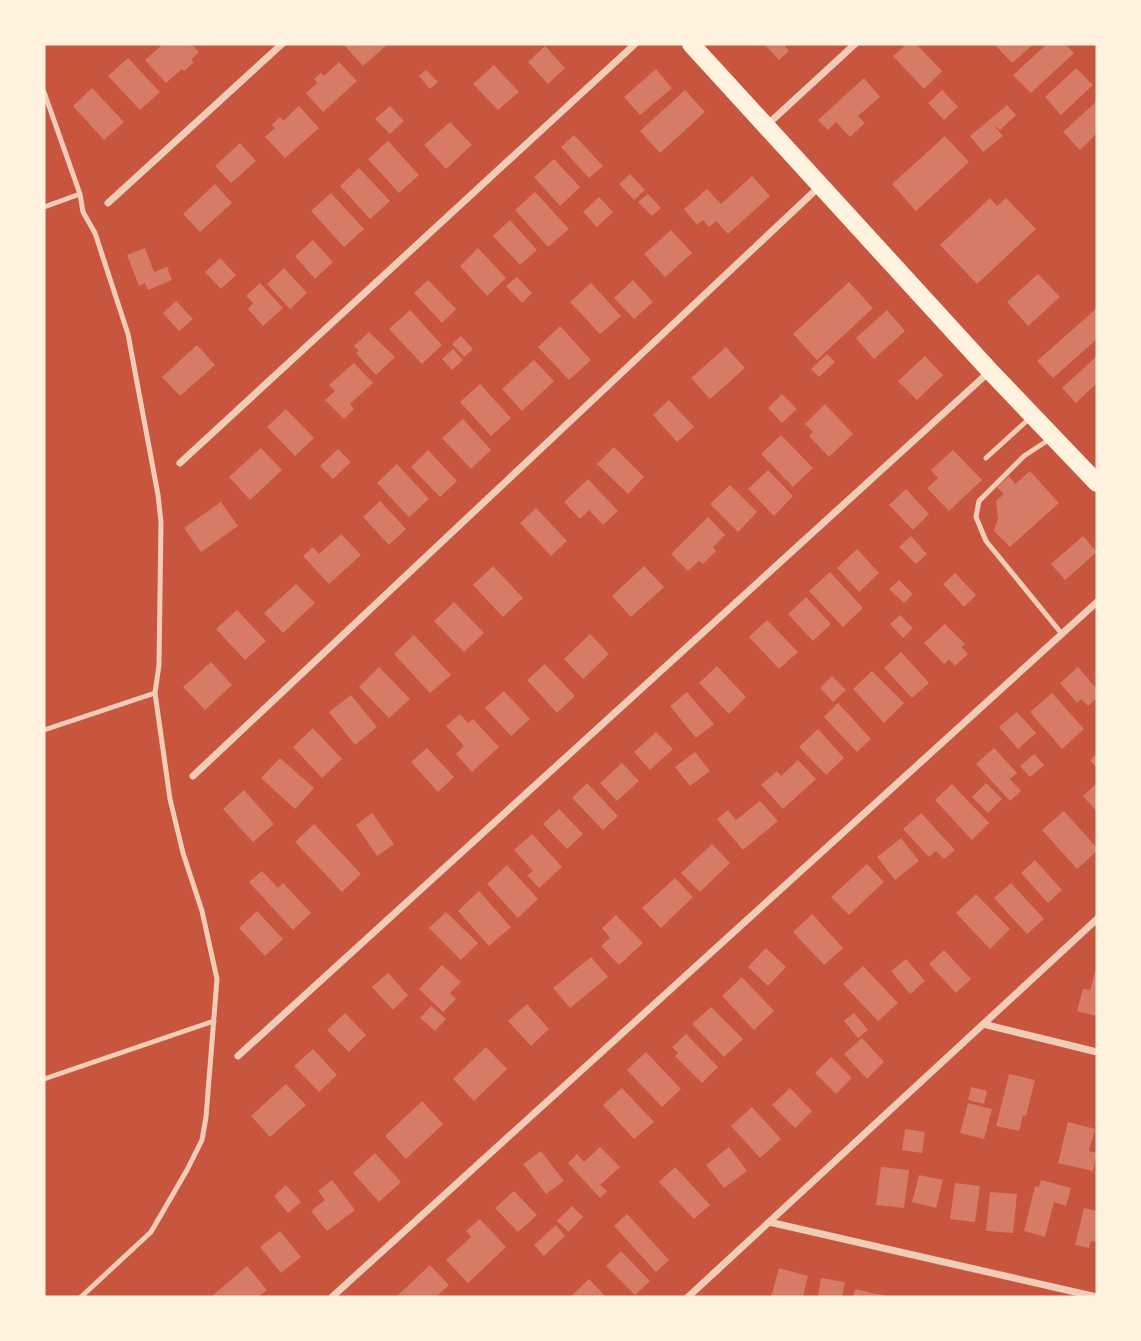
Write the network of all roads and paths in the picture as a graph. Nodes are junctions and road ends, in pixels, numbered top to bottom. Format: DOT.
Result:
graph roads {
  1 [pos="282,44"];
  2 [pos="635,44"];
  3 [pos="691,44"];
  4 [pos="855,44"];
  5 [pos="44,92"];
  6 [pos="767,125"];
  7 [pos="821,186"];
  8 [pos="80,194"];
  9 [pos="108,204"];
  10 [pos="44,207"];
  11 [pos="990,371"];
  12 [pos="1032,416"];
  13 [pos="1053,437"];
  14 [pos="986,458"];
  15 [pos="180,463"];
  16 [pos="1097,483"];
  17 [pos="1097,602"];
  18 [pos="1062,634"];
  19 [pos="155,692"];
  20 [pos="44,730"];
  21 [pos="193,776"];
  22 [pos="1097,919"];
  23 [pos="214,1021"];
  24 [pos="983,1024"];
  25 [pos="1097,1052"];
  26 [pos="238,1056"];
  27 [pos="44,1079"];
  28 [pos="769,1222"];
  29 [pos="81,1297"];
  30 [pos="332,1297"];
  31 [pos="688,1297"];
  32 [pos="1097,1297"];
  1 -- 9 [label="street"];
  2 -- 15 [label="street"];
  3 -- 6 [label="main road"];
  4 -- 6 [label="street"];
  5 -- 8 [label="lane"];
  6 -- 7 [label="main road"];
  7 -- 11 [label="main road"];
  7 -- 21 [label="street"];
  8 -- 10 [label="lane"];
  8 -- 19 [label="lane"];
  11 -- 12 [label="main road"];
  11 -- 26 [label="street"];
  12 -- 13 [label="main road"];
  12 -- 14 [label="lane"];
  13 -- 16 [label="main road"];
  13 -- 18 [label="lane"];
  17 -- 18 [label="street"];
  18 -- 30 [label="street"];
  19 -- 20 [label="lane"];
  19 -- 23 [label="lane"];
  22 -- 24 [label="street"];
  23 -- 27 [label="lane"];
  23 -- 29 [label="lane"];
  24 -- 25 [label="street"];
  24 -- 28 [label="street"];
  28 -- 31 [label="street"];
  28 -- 32 [label="street"];
}
